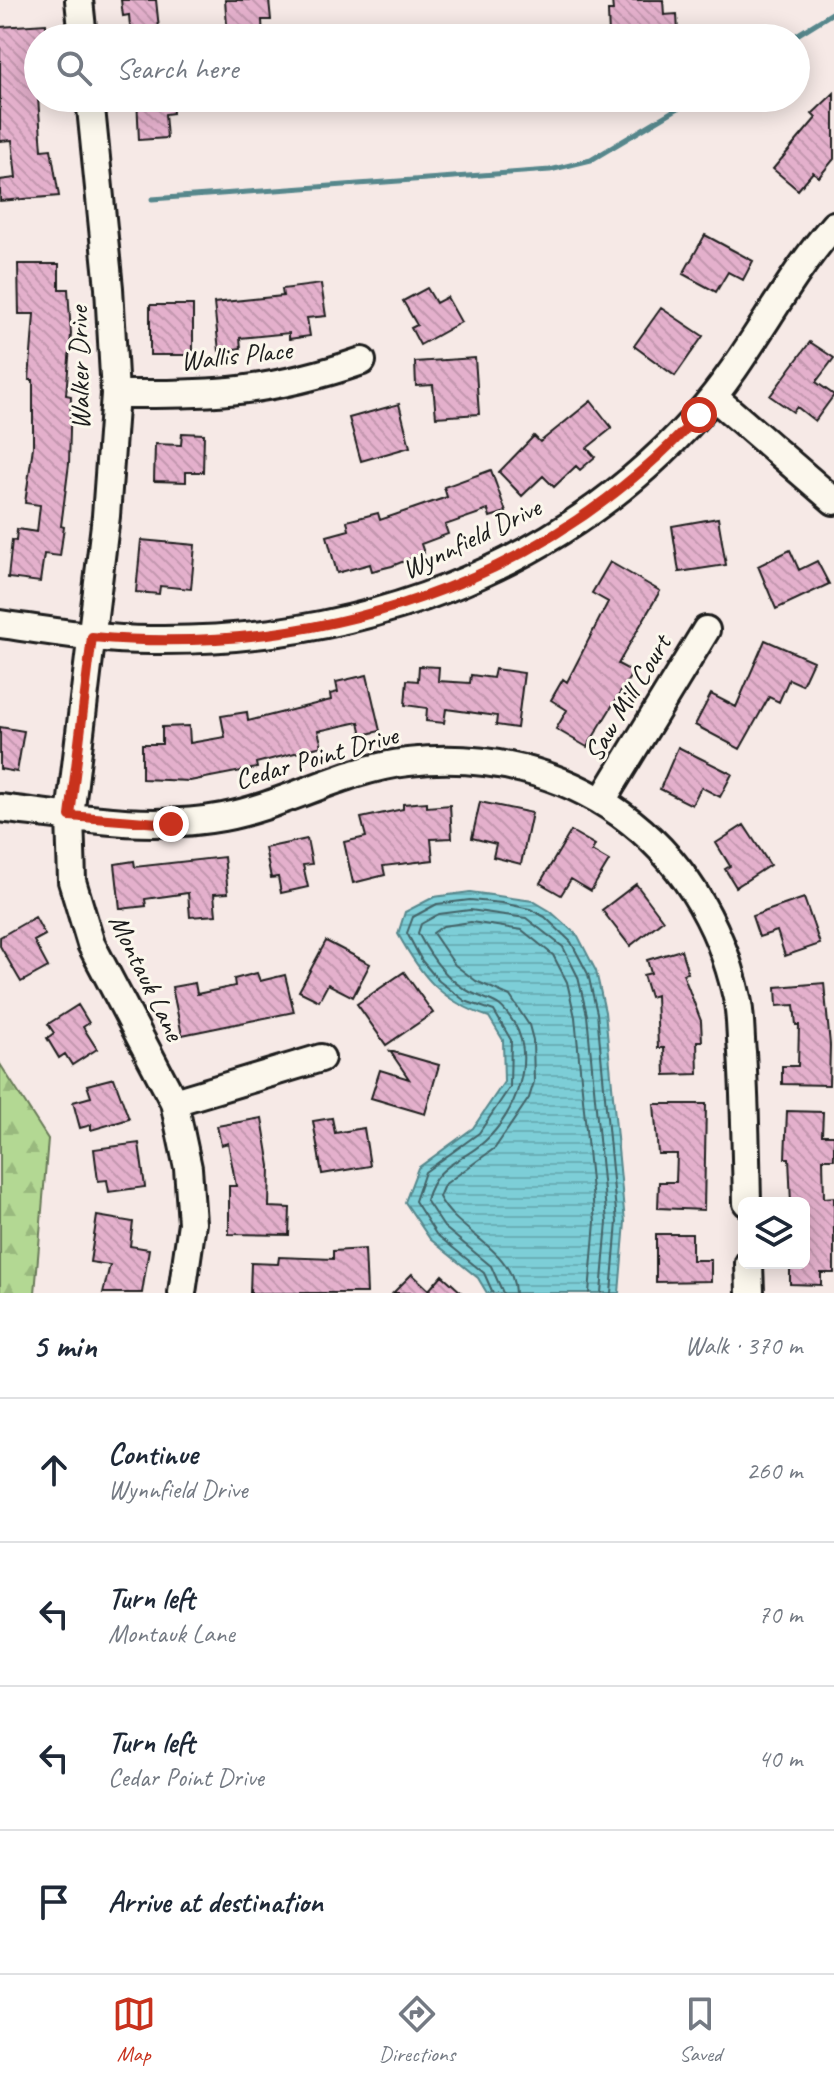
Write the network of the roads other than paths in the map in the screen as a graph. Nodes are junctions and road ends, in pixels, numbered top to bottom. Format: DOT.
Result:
graph roads {
  1 [pos="79,0"];
  2 [pos="82,24"];
  3 [pos="91,112"];
  4 [pos="834,225"];
  5 [pos="362,361"];
  6 [pos="115,394"];
  7 [pos="714,397"];
  8 [pos="834,501"];
  9 [pos="0,624"];
  10 [pos="706,630"];
  11 [pos="92,637"];
  12 [pos="603,799"];
  13 [pos="0,808"];
  14 [pos="70,816"];
  15 [pos="321,1058"];
  16 [pos="174,1102"];
  17 [pos="747,1197"];
  18 [pos="749,1269"];
  19 [pos="182,1293"];
  20 [pos="750,1293"];
  1 -- 2 [label="street"];
  3 -- 6 [label="street, Walker Drive"];
  4 -- 7 [label="street, Wynnfield Drive"];
  5 -- 6 [label="street, Wallis Place"];
  6 -- 11 [label="street, Walker Drive"];
  7 -- 8 [label="street"];
  7 -- 11 [label="street, Wynnfield Drive"];
  9 -- 11 [label="street, Wynnfield Drive"];
  10 -- 12 [label="street, Saw Mill Court"];
  11 -- 14 [label="street, Montauk Lane"];
  12 -- 14 [label="street, Cedar Point Drive"];
  12 -- 17 [label="street, Cedar Point Drive"];
  13 -- 14 [label="street, Cedar Point Drive"];
  14 -- 16 [label="street, Montauk Lane"];
  15 -- 16 [label="street"];
  16 -- 19 [label="street, Montauk Lane"];
  18 -- 20 [label="street"];
}
